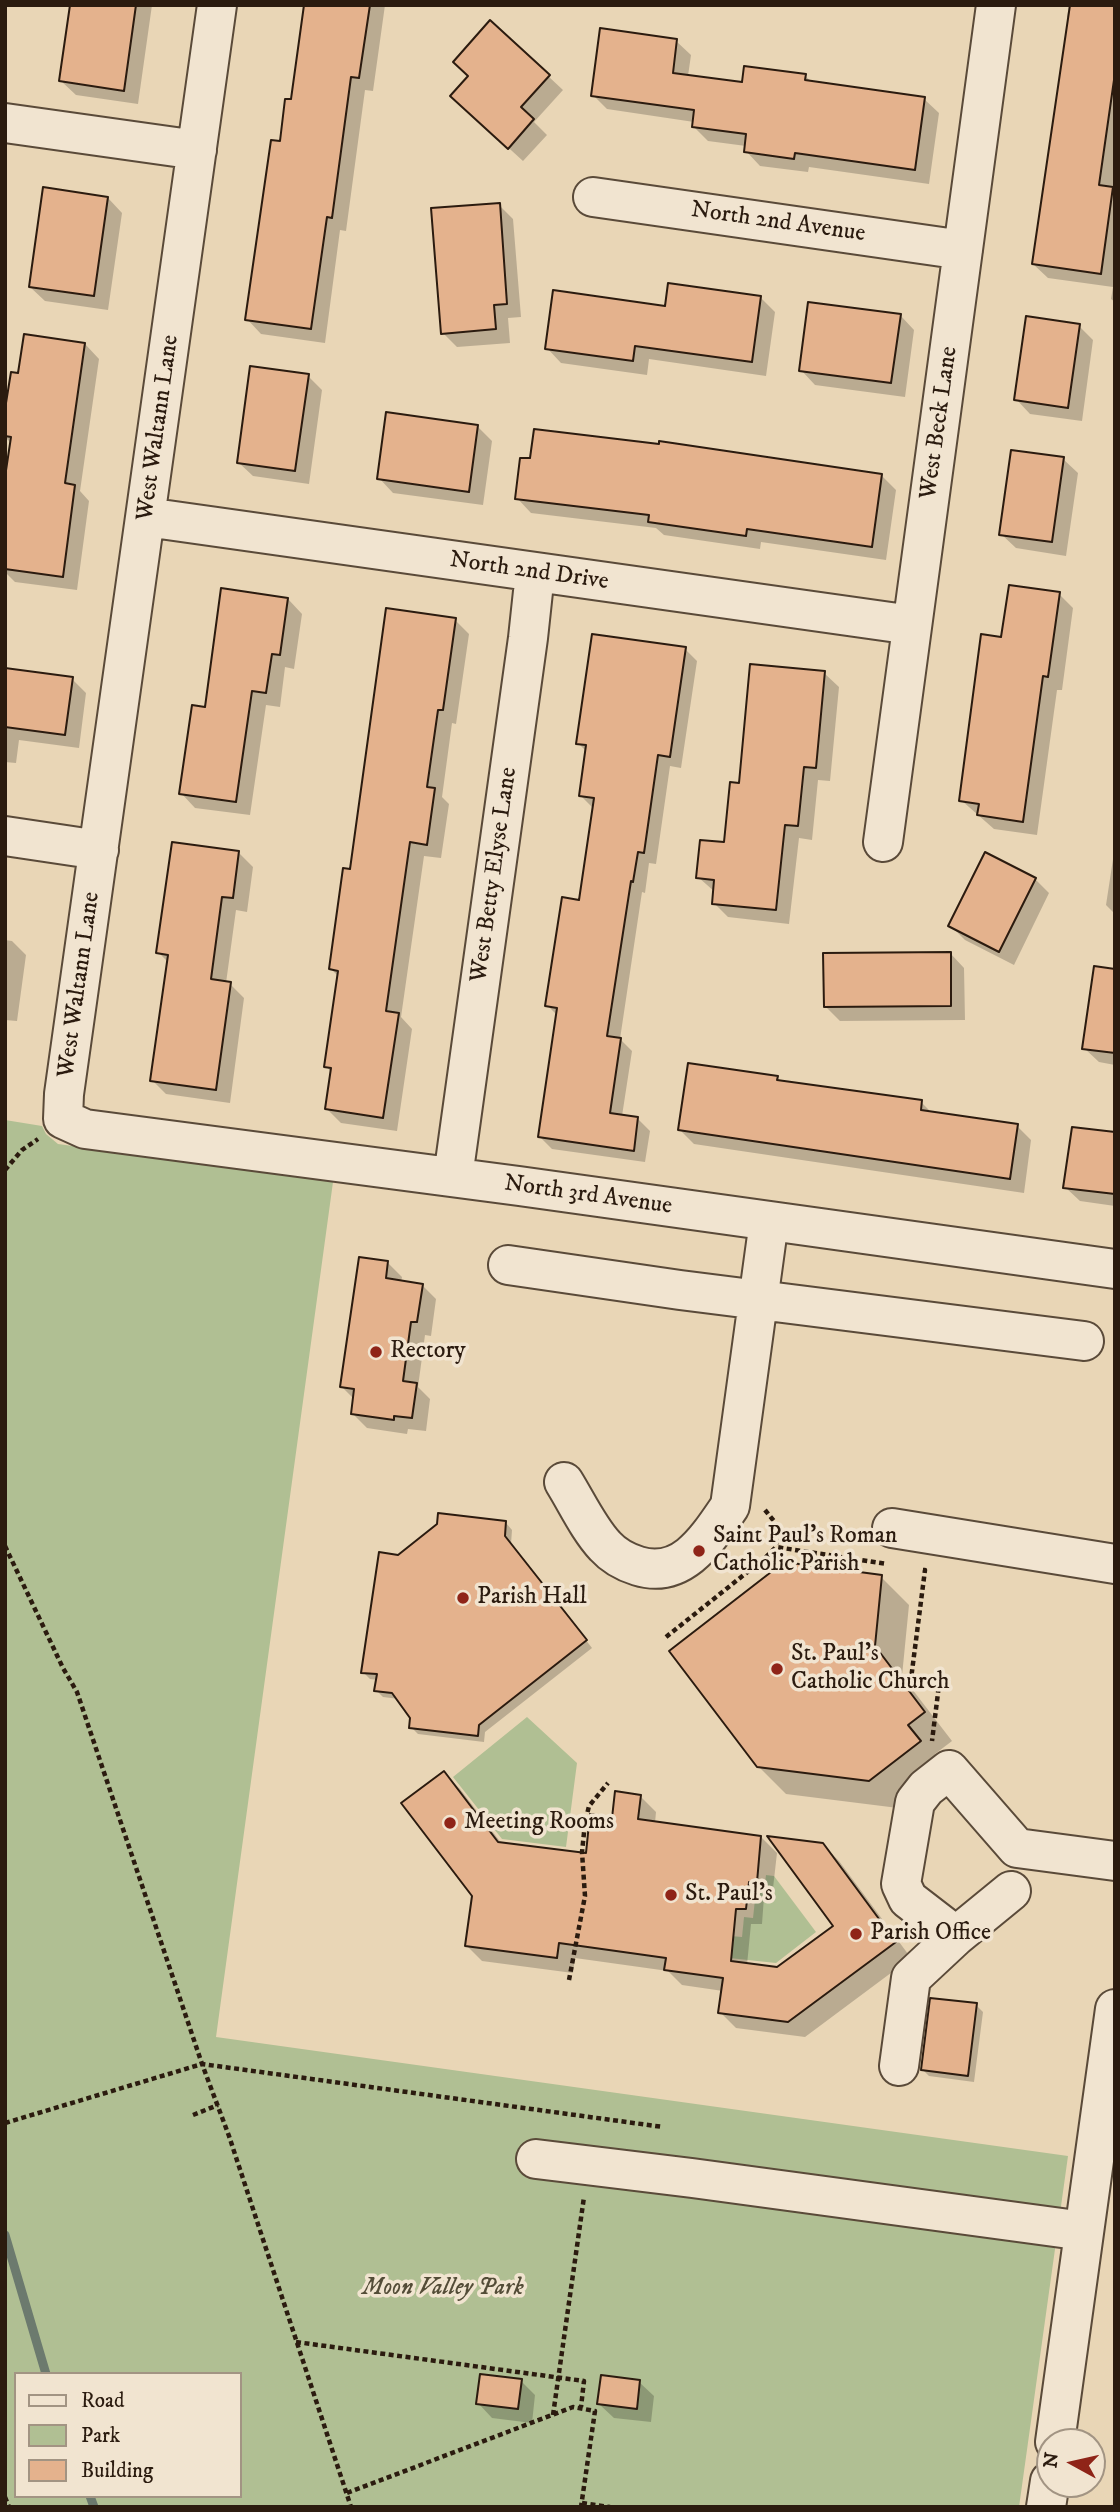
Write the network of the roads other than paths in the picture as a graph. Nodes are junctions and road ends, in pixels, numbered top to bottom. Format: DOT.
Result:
graph roads {
  1 [pos="217,5"];
  2 [pos="996,5"];
  3 [pos="5,123"];
  4 [pos="197,150"];
  5 [pos="593,197"];
  6 [pos="963,250"];
  7 [pos="146,517"];
  8 [pos="534,573"];
  9 [pos="912,625"];
  10 [pos="5,836"];
  11 [pos="883,842"];
  12 [pos="99,850"];
  13 [pos="51,1129"];
  14 [pos="453,1177"];
  15 [pos="769,1220"];
  16 [pos="508,1265"];
  17 [pos="1115,1269"];
  18 [pos="758,1298"];
  19 [pos="1084,1341"];
  20 [pos="564,1482"];
  21 [pos="891,1528"];
  22 [pos="1115,1564"];
  23 [pos="1115,1861"];
  24 [pos="1011,1891"];
  25 [pos="956,1936"];
  26 [pos="1115,2009"];
  27 [pos="1112,2065"];
  28 [pos="898,2066"];
  29 [pos="536,2160"];
  30 [pos="1084,2231"];
  31 [pos="1057,2428"];
  1 -- 4 [label="street, West Waltann Lane"];
  2 -- 6 [label="street, West Beck Lane"];
  3 -- 4 [label="street"];
  4 -- 7 [label="street, West Waltann Lane"];
  5 -- 6 [label="street, North 2nd Avenue"];
  6 -- 9 [label="street, West Beck Lane"];
  7 -- 8 [label="street, North 2nd Drive"];
  7 -- 12 [label="street, West Waltann Lane"];
  8 -- 9 [label="street, North 2nd Drive"];
  8 -- 14 [label="street, West Betty Elyse Lane"];
  9 -- 11 [label="street, West Beck Lane"];
  10 -- 12 [label="street"];
  12 -- 13 [label="street, West Waltann Lane"];
  13 -- 14 [label="street, North 3rd Avenue"];
  14 -- 15 [label="street, North 3rd Avenue"];
  15 -- 17 [label="street, North 3rd Avenue"];
  15 -- 18 [label="street"];
  16 -- 18 [label="street"];
  18 -- 19 [label="street"];
  18 -- 20 [label="street"];
  21 -- 22 [label="street"];
  23 -- 25 [label="street"];
  24 -- 25 [label="street"];
  25 -- 28 [label="street"];
  26 -- 27 [label="street"];
  27 -- 30 [label="street"];
  29 -- 30 [label="street"];
  30 -- 31 [label="street"];
}
